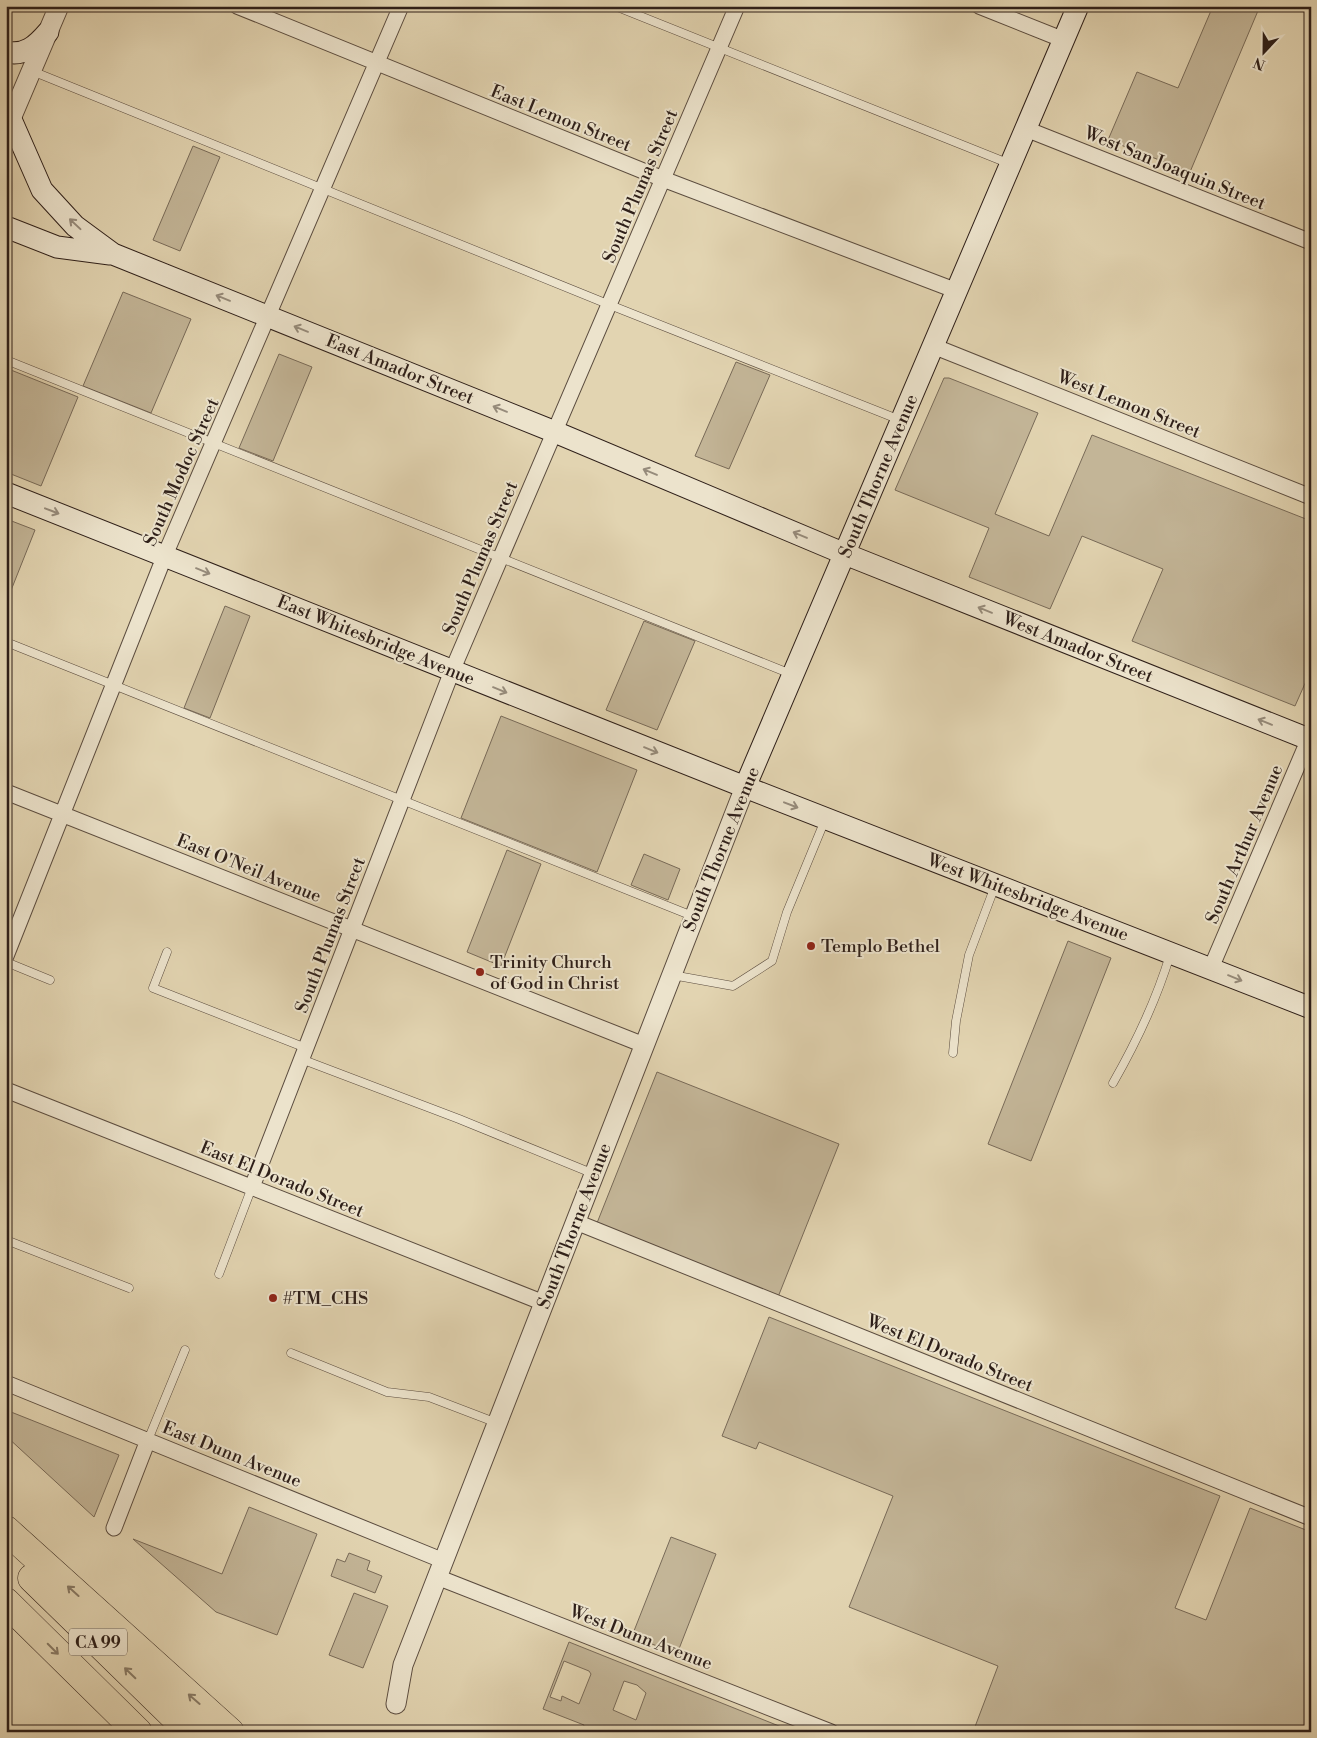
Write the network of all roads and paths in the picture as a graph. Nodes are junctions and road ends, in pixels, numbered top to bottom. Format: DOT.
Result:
graph roads {
  1 [pos="59,6"];
  2 [pos="237,6"];
  3 [pos="401,6"];
  4 [pos="615,6"];
  5 [pos="737,6"];
  6 [pos="979,6"];
  7 [pos="1078,6"];
  8 [pos="48,32"];
  9 [pos="1064,40"];
  10 [pos="719,48"];
  11 [pos="6,52"];
  12 [pos="376,64"];
  13 [pos="32,71"];
  14 [pos="8,119"];
  15 [pos="1026,129"];
  16 [pos="1011,164"];
  17 [pos="663,180"];
  18 [pos="323,188"];
  19 [pos="6,227"];
  20 [pos="1311,242"];
  21 [pos="113,254"];
  22 [pos="957,291"];
  23 [pos="610,305"];
  24 [pos="269,316"];
  25 [pos="933,346"];
  26 [pos="6,360"];
  27 [pos="902,420"];
  28 [pos="555,432"];
  29 [pos="214,444"];
  30 [pos="6,493"];
  31 [pos="1311,497"];
  32 [pos="845,554"];
  33 [pos="165,555"];
  34 [pos="500,559"];
  35 [pos="6,642"];
  36 [pos="452,671"];
  37 [pos="793,675"];
  38 [pos="114,684"];
  39 [pos="1310,737"];
  40 [pos="745,787"];
  41 [pos="6,792"];
  42 [pos="402,801"];
  43 [pos="63,814"];
  44 [pos="826,818"];
  45 [pos="995,884"];
  46 [pos="694,917"];
  47 [pos="12,926"];
  48 [pos="352,929"];
  49 [pos="167,952"];
  50 [pos="1171,953"];
  51 [pos="6,956"];
  52 [pos="6,962"];
  53 [pos="1211,968"];
  54 [pos="672,975"];
  55 [pos="50,980"];
  56 [pos="1311,1008"];
  57 [pos="644,1045"];
  58 [pos="952,1053"];
  59 [pos="304,1054"];
  60 [pos="1114,1083"];
  61 [pos="6,1090"];
  62 [pos="594,1174"];
  63 [pos="252,1188"];
  64 [pos="576,1222"];
  65 [pos="6,1240"];
  66 [pos="219,1274"];
  67 [pos="129,1288"];
  68 [pos="544,1303"];
  69 [pos="185,1350"];
  70 [pos="291,1353"];
  71 [pos="6,1383"];
  72 [pos="497,1423"];
  73 [pos="148,1440"];
  74 [pos="1311,1518"];
  75 [pos="114,1528"];
  76 [pos="6,1530"];
  77 [pos="6,1553"];
  78 [pos="440,1569"];
  79 [pos="6,1602"];
  80 [pos="396,1704"];
  81 [pos="138,1732"];
  82 [pos="190,1732"];
  83 [pos="230,1732"];
  84 [pos="831,1732"];
  1 -- 8 [label="street"];
  2 -- 12 [label="street, East Lemon Street"];
  3 -- 12 [label="street, South Modoc Street"];
  4 -- 10 [label="lane"];
  5 -- 10 [label="street, South Plumas Street"];
  6 -- 9 [label="street"];
  7 -- 9 [label="main road, South Thorne Avenue"];
  8 -- 11 [label="main road"];
  8 -- 13 [label="street"];
  9 -- 15 [label="main road, South Thorne Avenue"];
  10 -- 16 [label="lane"];
  10 -- 17 [label="street, South Plumas Street"];
  12 -- 17 [label="street, East Lemon Street"];
  12 -- 18 [label="street, South Modoc Street"];
  13 -- 14 [label="street"];
  13 -- 18 [label="lane"];
  21 -- 14 [label="main road, East Amador Street, one-way"];
  15 -- 16 [label="main road, South Thorne Avenue"];
  15 -- 20 [label="street, West San Joaquin Street"];
  16 -- 22 [label="main road, South Thorne Avenue"];
  17 -- 22 [label="street, East Lemon Street"];
  17 -- 23 [label="street, South Plumas Street"];
  18 -- 23 [label="lane"];
  18 -- 24 [label="street, South Modoc Street"];
  19 -- 21 [label="main road"];
  24 -- 21 [label="main road, East Amador Street, one-way"];
  22 -- 25 [label="main road, South Thorne Avenue"];
  23 -- 27 [label="lane"];
  23 -- 28 [label="street, South Plumas Street"];
  28 -- 24 [label="main road, East Amador Street, one-way"];
  24 -- 29 [label="street, South Modoc Street"];
  25 -- 27 [label="main road, South Thorne Avenue"];
  25 -- 31 [label="street, West Lemon Street"];
  26 -- 29 [label="lane"];
  27 -- 32 [label="main road, South Thorne Avenue"];
  32 -- 28 [label="main road, East Amador Street, one-way"];
  28 -- 34 [label="street, South Plumas Street"];
  29 -- 33 [label="street, South Modoc Street"];
  29 -- 34 [label="lane"];
  30 -- 33 [label="main road, East Whitesbridge Avenue, one-way"];
  32 -- 37 [label="main road, South Thorne Avenue"];
  39 -- 32 [label="main road, West Amador Street, one-way"];
  33 -- 36 [label="main road, East Whitesbridge Avenue, one-way"];
  33 -- 38 [label="street, South Modoc Street"];
  34 -- 36 [label="street, South Plumas Street"];
  34 -- 37 [label="lane"];
  35 -- 38 [label="lane"];
  36 -- 40 [label="main road, East Whitesbridge Avenue, one-way"];
  36 -- 42 [label="street, South Plumas Street"];
  37 -- 40 [label="main road, South Thorne Avenue"];
  38 -- 42 [label="lane"];
  38 -- 43 [label="street, South Modoc Street"];
  39 -- 53 [label="street, South Arthur Avenue"];
  40 -- 44 [label="main road, West Whitesbridge Avenue, one-way"];
  40 -- 46 [label="street, South Thorne Avenue"];
  41 -- 43 [label="street, East O'Neil Avenue"];
  42 -- 46 [label="lane"];
  42 -- 48 [label="street, South Plumas Street"];
  43 -- 47 [label="street, South Modoc Street"];
  43 -- 48 [label="street, East O'Neil Avenue"];
  44 -- 45 [label="main road, West Whitesbridge Avenue"];
  44 -- 54 [label="lane"];
  45 -- 50 [label="main road, West Whitesbridge Avenue"];
  45 -- 58 [label="lane"];
  46 -- 54 [label="street, South Thorne Avenue"];
  47 -- 51 [label="street, South Modoc Street"];
  48 -- 57 [label="street, East O'Neil Avenue"];
  48 -- 59 [label="street, South Plumas Street"];
  49 -- 59 [label="lane"];
  50 -- 53 [label="main road, West Whitesbridge Avenue"];
  50 -- 60 [label="lane"];
  52 -- 55 [label="lane"];
  53 -- 56 [label="main road, West Whitesbridge Avenue, one-way"];
  54 -- 57 [label="street, South Thorne Avenue"];
  57 -- 62 [label="street, South Thorne Avenue"];
  59 -- 62 [label="lane"];
  59 -- 63 [label="street, South Plumas Street"];
  61 -- 63 [label="street, East El Dorado Street"];
  62 -- 64 [label="street, South Thorne Avenue"];
  63 -- 66 [label="lane"];
  63 -- 68 [label="street, East El Dorado Street"];
  64 -- 68 [label="street, South Thorne Avenue"];
  64 -- 74 [label="street, West El Dorado Street"];
  65 -- 67 [label="lane"];
  68 -- 72 [label="street, South Thorne Avenue"];
  69 -- 73 [label="lane"];
  70 -- 72 [label="lane"];
  71 -- 73 [label="street, East Dunn Avenue"];
  72 -- 78 [label="street, South Thorne Avenue"];
  73 -- 75 [label="street"];
  73 -- 78 [label="street, East Dunn Avenue"];
  83 -- 76 [label="highway, one-way"];
  82 -- 77 [label="highway, CA 99, one-way"];
  78 -- 80 [label="street, South Thorne Avenue"];
  78 -- 84 [label="street, West Dunn Avenue"];
  79 -- 81 [label="highway, CA 99, one-way"];
}
